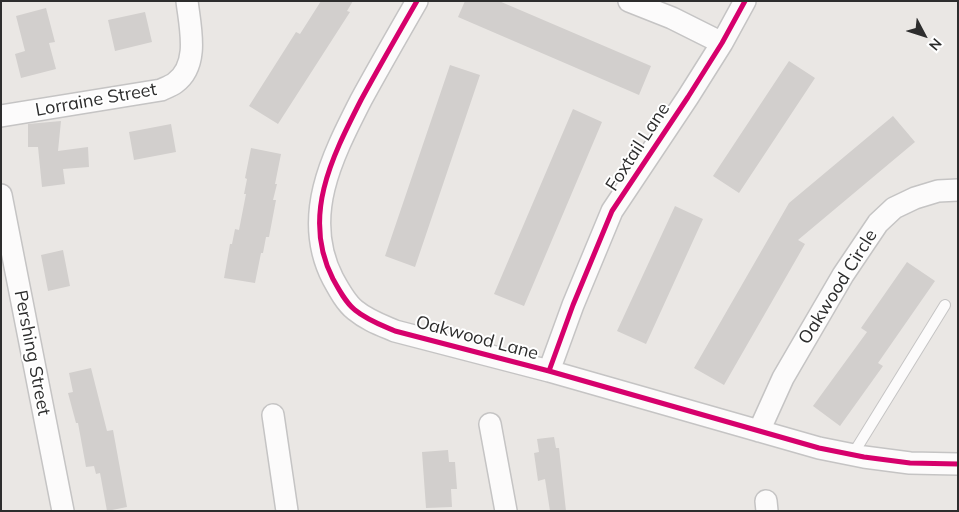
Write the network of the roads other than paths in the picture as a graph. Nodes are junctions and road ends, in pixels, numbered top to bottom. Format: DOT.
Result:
graph roads {
  1 [pos="187,1"];
  2 [pos="417,1"];
  3 [pos="629,1"];
  4 [pos="745,1"];
  5 [pos="722,43"];
  6 [pos="1,116"];
  7 [pos="958,190"];
  8 [pos="1,195"];
  9 [pos="945,305"];
  10 [pos="549,371"];
  11 [pos="272,415"];
  12 [pos="490,424"];
  13 [pos="759,432"];
  14 [pos="853,454"];
  15 [pos="958,464"];
  16 [pos="63,511"];
  17 [pos="287,511"];
  18 [pos="506,511"];
  1 -- 6 [label="street, Lorraine Street"];
  2 -- 10 [label="street, Oakwood Lane"];
  3 -- 5 [label="street"];
  4 -- 5 [label="street, Foxtail Lane"];
  5 -- 10 [label="street, Foxtail Lane"];
  7 -- 13 [label="street, Oakwood Circle"];
  8 -- 16 [label="street, Pershing Street"];
  9 -- 14 [label="lane"];
  10 -- 13 [label="street, Oakwood Lane"];
  11 -- 17 [label="street"];
  12 -- 18 [label="street"];
  13 -- 14 [label="street, Oakwood Lane"];
  14 -- 15 [label="street, Oakwood Lane"];
}
